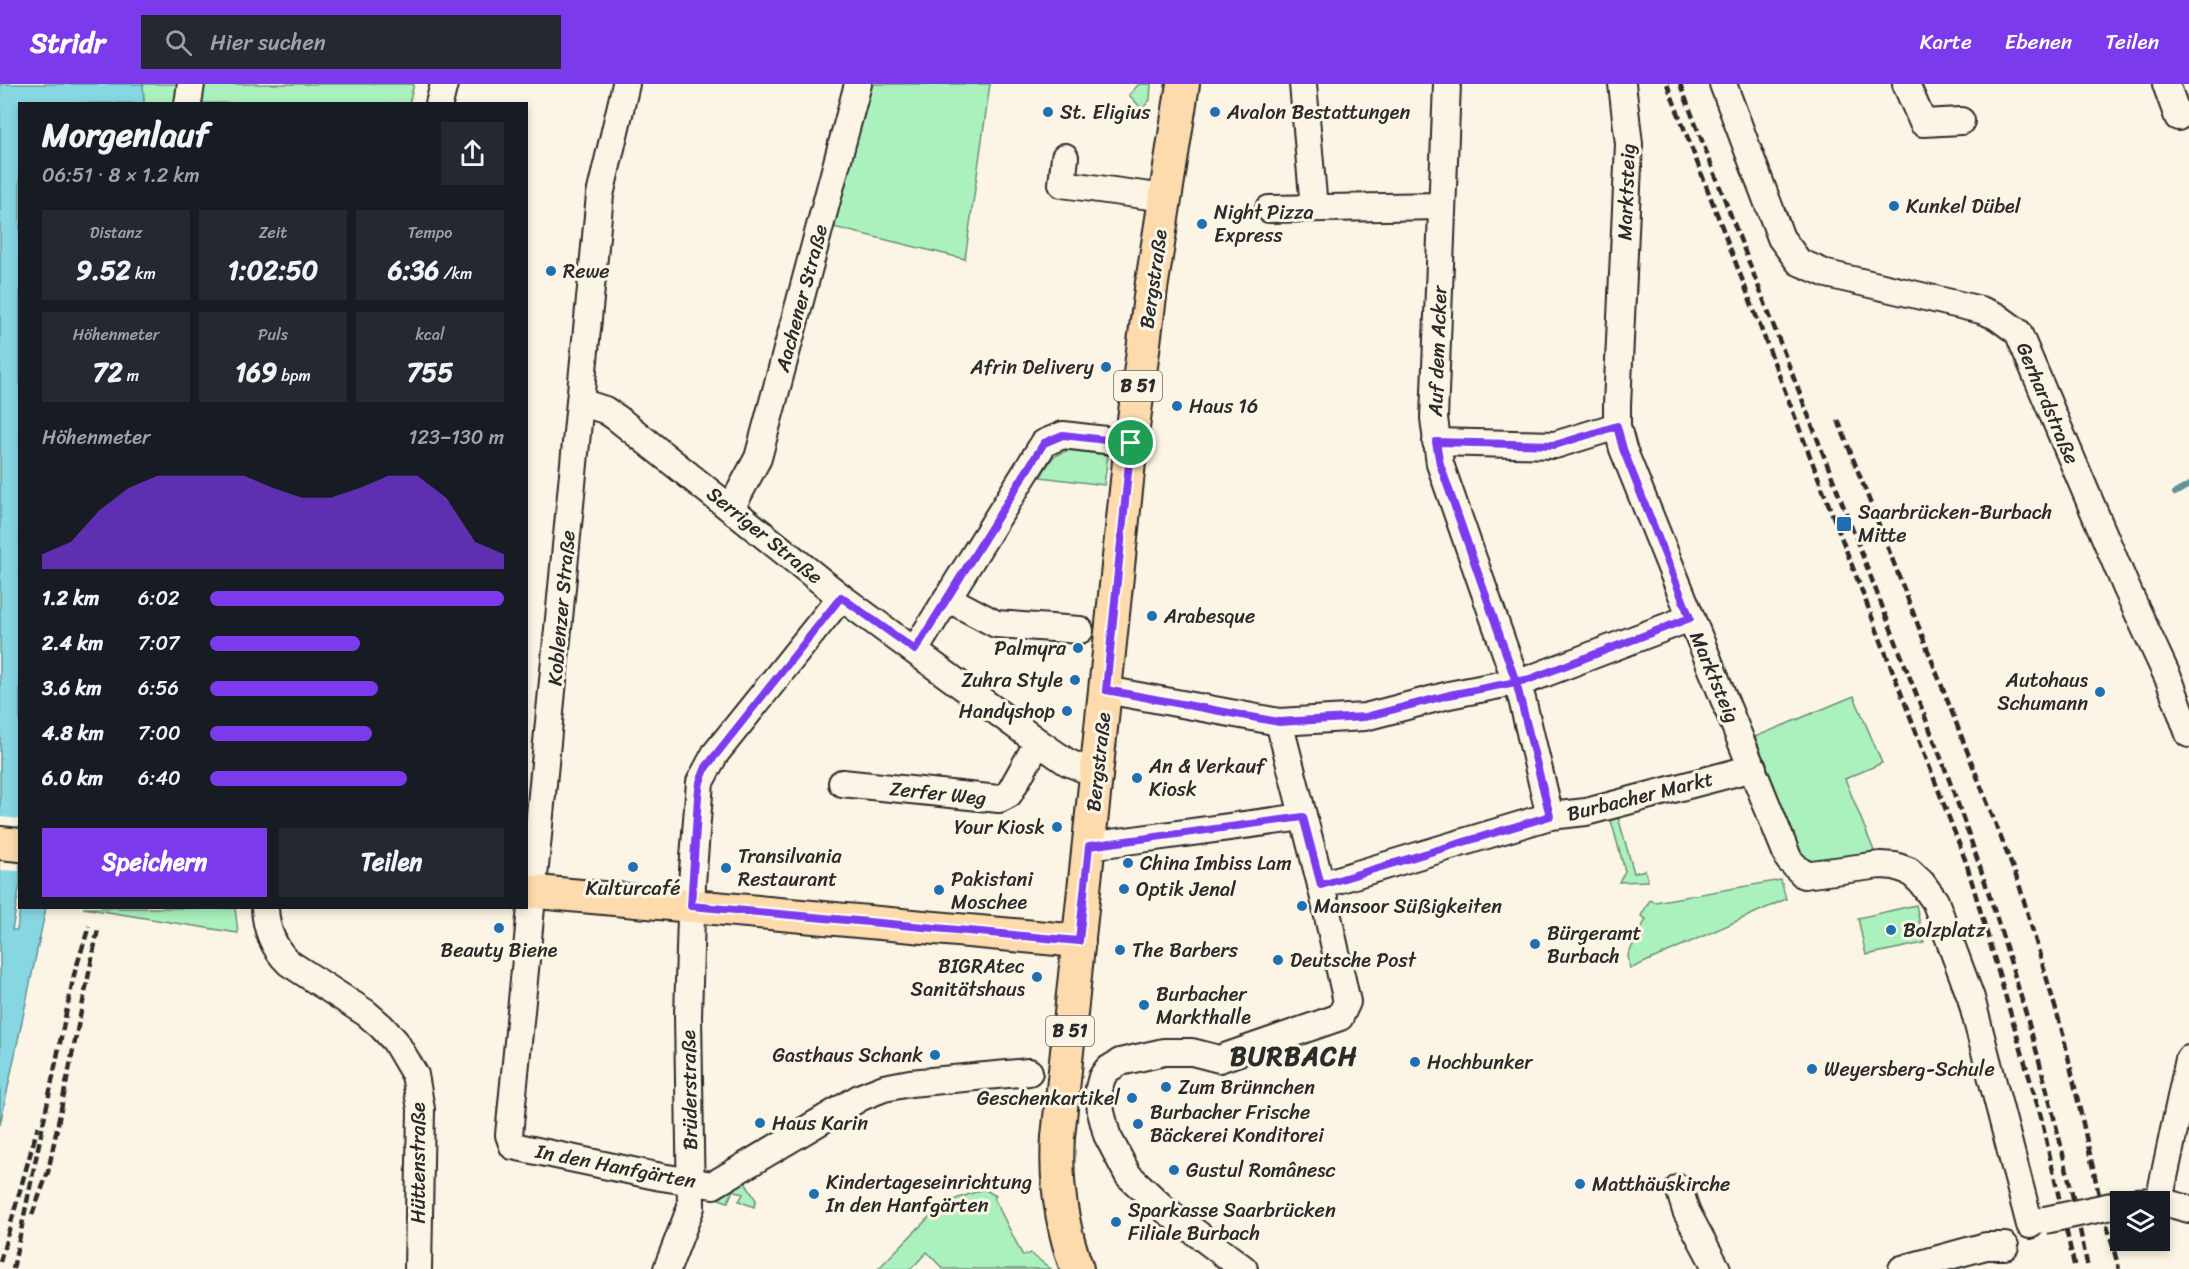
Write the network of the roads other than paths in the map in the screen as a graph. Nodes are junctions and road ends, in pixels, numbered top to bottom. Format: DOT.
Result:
graph roads {
  1 [pos="191,84"];
  2 [pos="444,84"];
  3 [pos="626,84"];
  4 [pos="858,84"];
  5 [pos="1183,84"];
  6 [pos="1303,84"];
  7 [pos="1447,84"];
  8 [pos="1622,84"];
  9 [pos="1723,84"];
  10 [pos="1906,84"];
  11 [pos="2166,84"];
  12 [pos="188,102"];
  13 [pos="440,102"];
  14 [pos="2178,117"];
  15 [pos="1961,121"];
  16 [pos="1065,157"];
  17 [pos="1166,198"];
  18 [pos="1442,206"];
  19 [pos="1314,208"];
  20 [pos="1269,209"];
  21 [pos="580,402"];
  22 [pos="1617,426"];
  23 [pos="1436,442"];
  24 [pos="1131,443"];
  25 [pos="731,508"];
  26 [pos="841,597"];
  27 [pos="947,598"];
  28 [pos="1690,618"];
  29 [pos="1080,630"];
  30 [pos="915,650"];
  31 [pos="1516,682"];
  32 [pos="1106,690"];
  33 [pos="1279,722"];
  34 [pos="2189,734"];
  35 [pos="1038,742"];
  36 [pos="1753,768"];
  37 [pos="1096,774"];
  38 [pos="842,783"];
  39 [pos="1550,816"];
  40 [pos="1303,817"];
  41 [pos="0,843"];
  42 [pos="18,845"];
  43 [pos="1089,846"];
  44 [pos="1321,885"];
  45 [pos="530,892"];
  46 [pos="691,906"];
  47 [pos="265,909"];
  48 [pos="1079,941"];
  49 [pos="2189,1059"];
  50 [pos="1029,1072"];
  51 [pos="509,1135"];
  52 [pos="692,1183"];
  53 [pos="1679,1188"];
  54 [pos="2142,1191"];
  55 [pos="2170,1206"];
  56 [pos="2110,1208"];
  57 [pos="2189,1209"];
  58 [pos="2038,1223"];
  59 [pos="2001,1258"];
  60 [pos="418,1269"];
  61 [pos="667,1269"];
  62 [pos="1077,1269"];
  63 [pos="1245,1269"];
  64 [pos="1717,1269"];
  65 [pos="1902,1269"];
  1 -- 12 [label="street"];
  2 -- 13 [label="street"];
  3 -- 21 [label="street, Koblenzer Straße"];
  4 -- 25 [label="street, Aachener Straße"];
  5 -- 17 [label="main road, Bergstraße / B 51"];
  6 -- 19 [label="street"];
  7 -- 18 [label="street, Auf dem Acker"];
  8 -- 22 [label="street, Marktsteig"];
  9 -- 34 [label="street, Gerhardstraße"];
  10 -- 15 [label="street"];
  11 -- 14 [label="street"];
  16 -- 17 [label="street"];
  17 -- 24 [label="main road, Bergstraße / B 51"];
  18 -- 19 [label="street"];
  18 -- 23 [label="street, Auf dem Acker"];
  19 -- 20 [label="street"];
  21 -- 25 [label="street, Serriger Straße"];
  21 -- 45 [label="street, Koblenzer Straße"];
  22 -- 23 [label="street"];
  22 -- 28 [label="street, Marktsteig"];
  23 -- 31 [label="street, Auf dem Acker"];
  24 -- 27 [label="street"];
  24 -- 32 [label="main road, Bergstraße / B 51"];
  25 -- 26 [label="street, Serriger Straße"];
  26 -- 30 [label="street, Serriger Straße"];
  26 -- 46 [label="street, Brüderstraße"];
  27 -- 29 [label="street"];
  27 -- 30 [label="street"];
  28 -- 31 [label="street"];
  28 -- 36 [label="street, Marktsteig"];
  30 -- 35 [label="street, Serriger Straße"];
  31 -- 33 [label="street"];
  31 -- 39 [label="street, Auf dem Acker"];
  32 -- 33 [label="street"];
  32 -- 37 [label="main road, Bergstraße / B 51"];
  33 -- 40 [label="street"];
  35 -- 37 [label="street, Serriger Straße"];
  35 -- 38 [label="street, Zerfer Weg"];
  36 -- 39 [label="street, Burbacher Markt"];
  36 -- 58 [label="street, Marktsteig"];
  37 -- 43 [label="main road, Bergstraße / B 51"];
  39 -- 44 [label="street, Burbacher Markt"];
  40 -- 43 [label="street"];
  40 -- 44 [label="street"];
  41 -- 42 [label="main road"];
  43 -- 48 [label="main road, Bergstraße / B 51"];
  44 -- 63 [label="street"];
  45 -- 46 [label="main road"];
  45 -- 51 [label="street, Koblenzer Straße"];
  46 -- 48 [label="main road"];
  46 -- 52 [label="street, Brüderstraße"];
  47 -- 60 [label="street, Hüttenstraße"];
  48 -- 62 [label="main road, Bergstraße / B 51"];
  49 -- 54 [label="street"];
  50 -- 52 [label="street, In den Hanfgärten"];
  51 -- 52 [label="street, In den Hanfgärten"];
  52 -- 61 [label="street, Brüderstraße"];
  53 -- 64 [label="street"];
  55 -- 57 [label="street"];
  56 -- 58 [label="street, bridge"];
  58 -- 59 [label="street"];
  59 -- 65 [label="street"];
}
